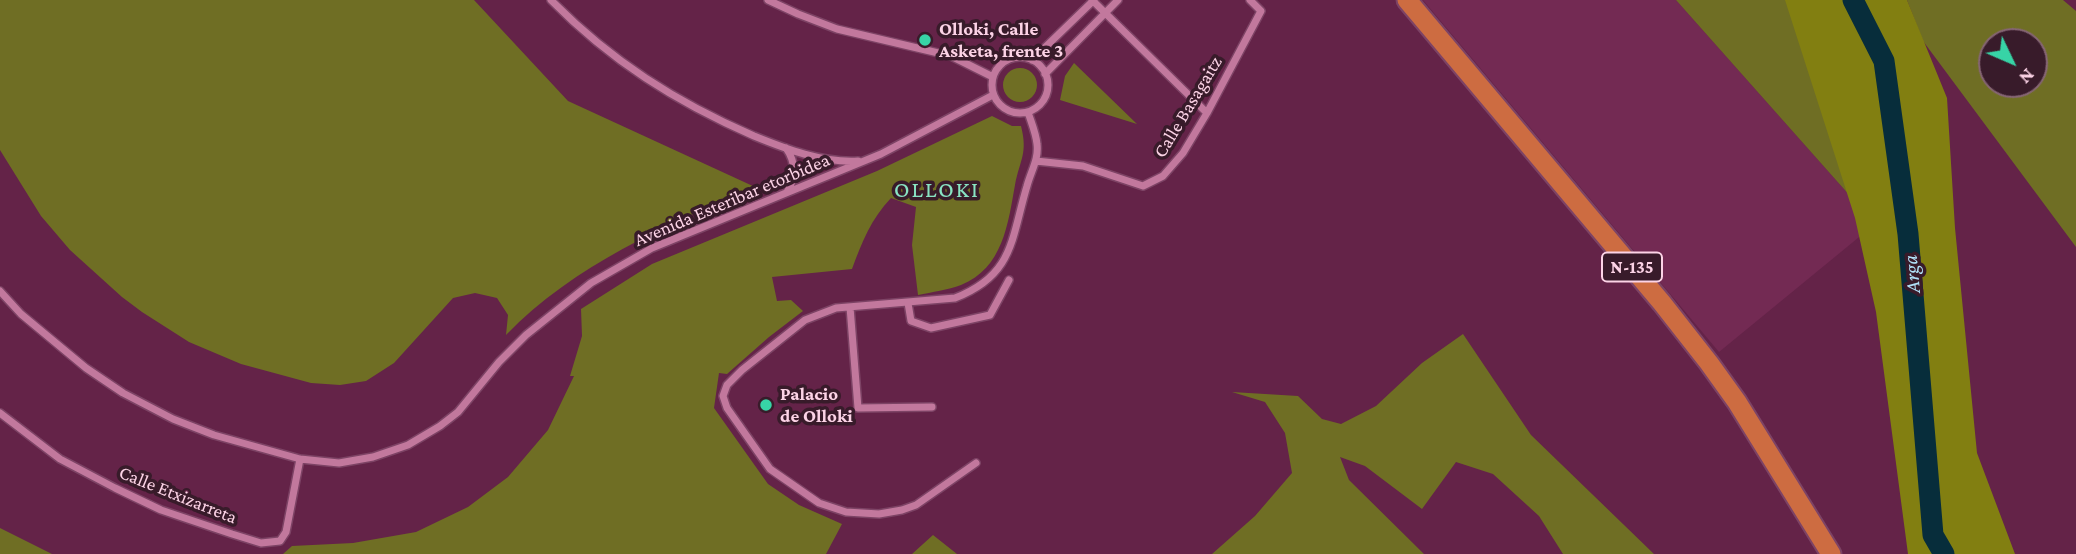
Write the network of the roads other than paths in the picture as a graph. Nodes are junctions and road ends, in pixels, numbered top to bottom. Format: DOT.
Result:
graph roads {
  1 [pos="551,0"];
  2 [pos="768,0"];
  3 [pos="1093,0"];
  4 [pos="1118,0"];
  5 [pos="1250,0"];
  6 [pos="1406,0"];
  7 [pos="1105,13"];
  8 [pos="1032,60"];
  9 [pos="1045,74"];
  10 [pos="993,76"];
  11 [pos="993,96"];
  12 [pos="1028,112"];
  13 [pos="1207,113"];
  14 [pos="786,147"];
  15 [pos="865,161"];
  16 [pos="1036,161"];
  17 [pos="787,192"];
  18 [pos="1009,280"];
  19 [pos="0,291"];
  20 [pos="908,303"];
  21 [pos="850,307"];
  22 [pos="932,407"];
  23 [pos="0,413"];
  24 [pos="300,459"];
  25 [pos="976,463"];
  26 [pos="1831,554"];
  1 -- 14 [label="street"];
  2 -- 10 [label="street"];
  3 -- 7 [label="street"];
  3 -- 8 [label="street"];
  4 -- 7 [label="street"];
  5 -- 13 [label="street, Calle Basagaitz"];
  6 -- 26 [label="highway, N-135"];
  7 -- 9 [label="street"];
  7 -- 13 [label="street"];
  8 -- 9 [label="street"];
  8 -- 10 [label="street"];
  9 -- 12 [label="street"];
  10 -- 11 [label="street"];
  11 -- 12 [label="street"];
  11 -- 15 [label="street, Avenida Esteribar etorbidea"];
  12 -- 16 [label="street"];
  13 -- 16 [label="street, Calle Basagaitz"];
  14 -- 15 [label="street"];
  14 -- 17 [label="street"];
  15 -- 17 [label="street, Avenida Esteribar etorbidea"];
  16 -- 20 [label="street"];
  17 -- 24 [label="street, Avenida Esteribar etorbidea"];
  18 -- 20 [label="street"];
  19 -- 24 [label="street, Avenida Esteribar etorbidea"];
  20 -- 21 [label="street"];
  21 -- 22 [label="street"];
  21 -- 25 [label="street"];
  23 -- 24 [label="street, Calle Etxizarreta"];
}
